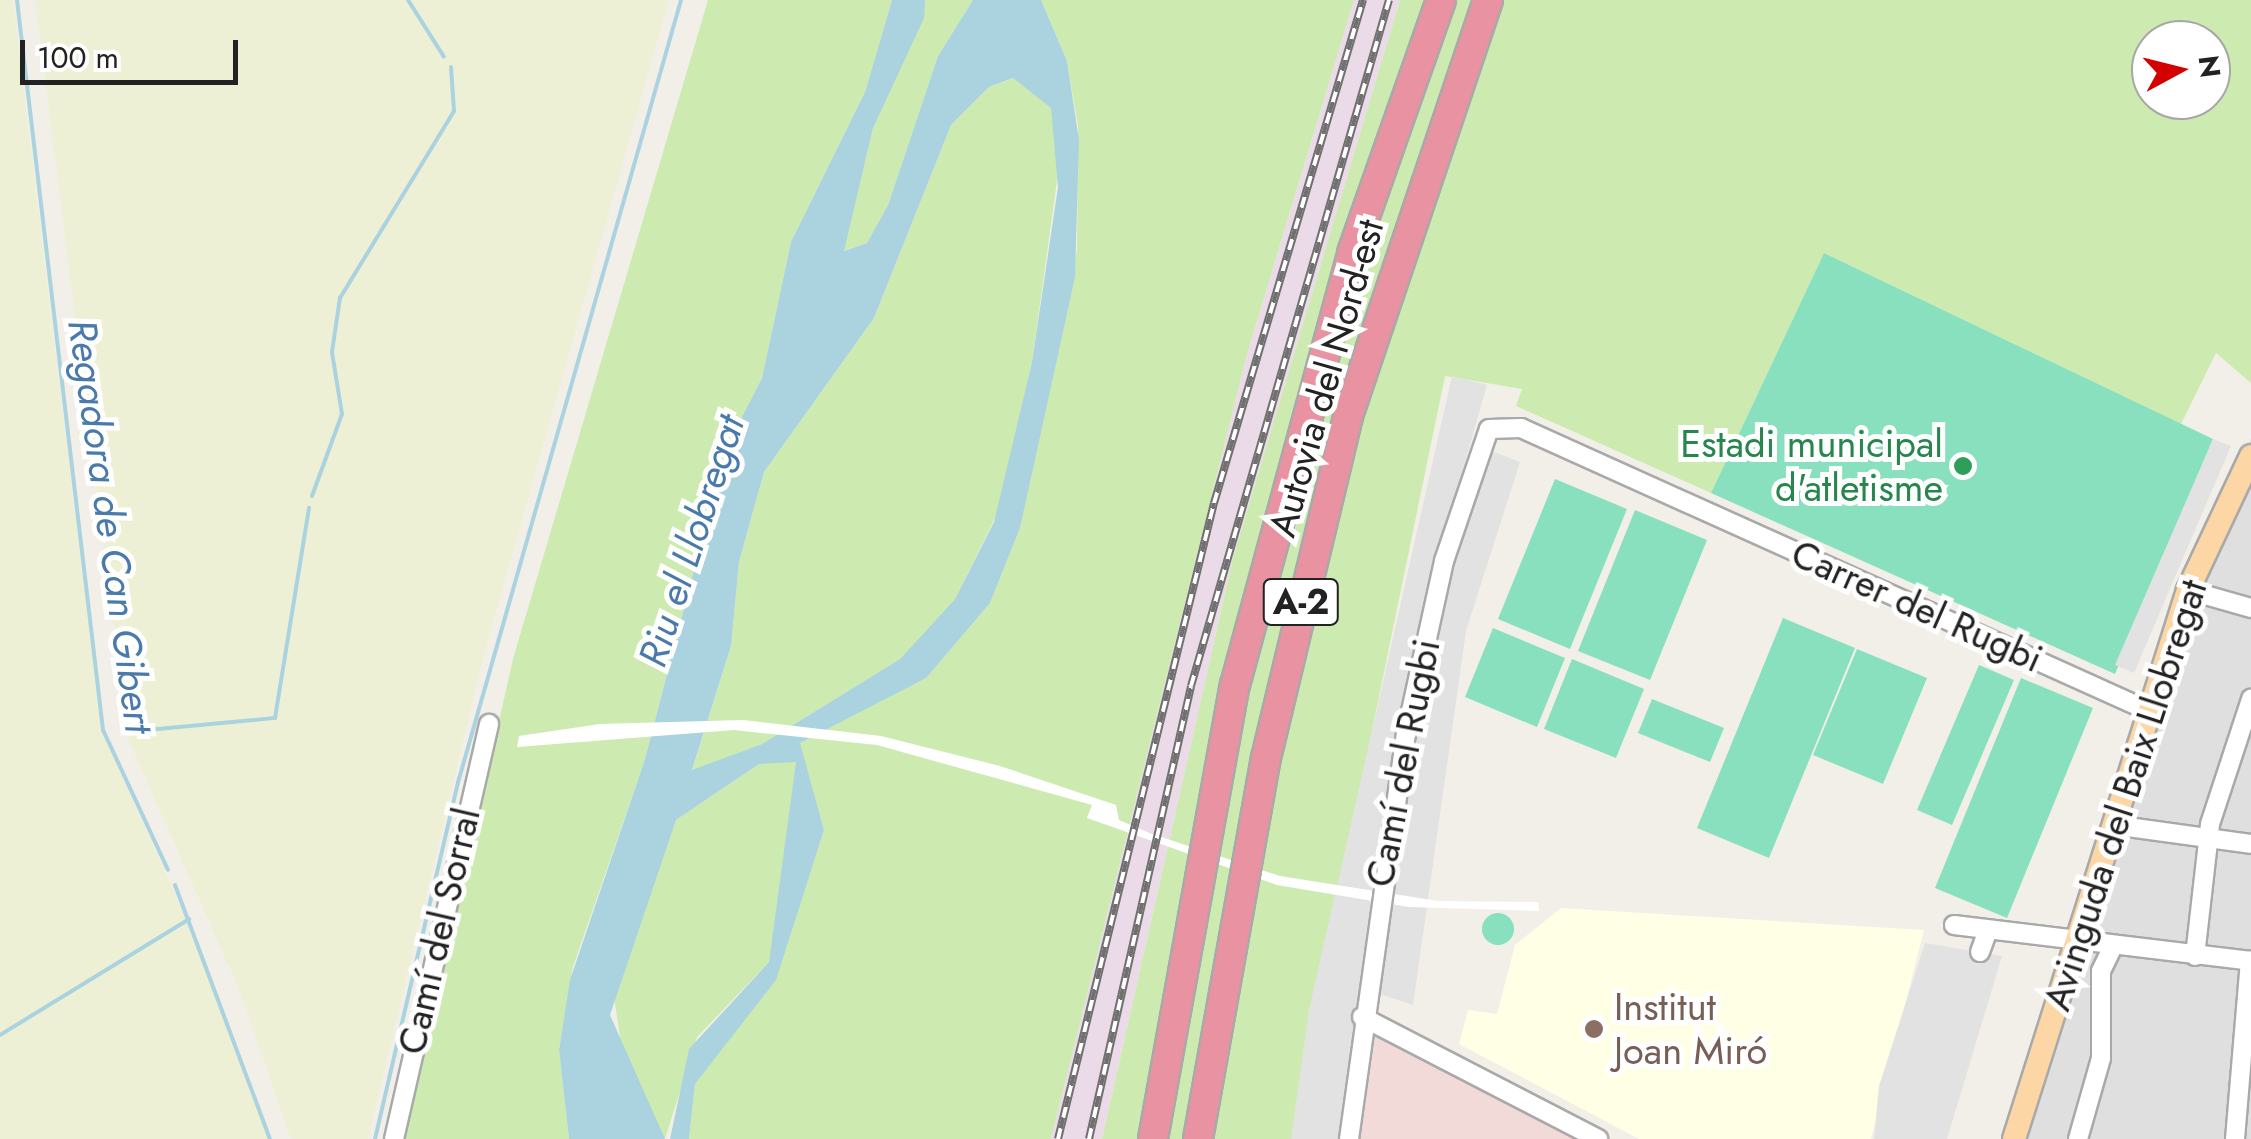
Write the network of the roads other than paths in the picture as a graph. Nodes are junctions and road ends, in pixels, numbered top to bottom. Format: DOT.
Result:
graph roads {
  1 [pos="1441,0"];
  2 [pos="1488,0"];
  3 [pos="1521,428"];
  4 [pos="2251,456"];
  5 [pos="2188,590"];
  6 [pos="2251,608"];
  7 [pos="2251,698"];
  8 [pos="2150,711"];
  9 [pos="489,724"];
  10 [pos="2113,824"];
  11 [pos="2208,838"];
  12 [pos="2251,844"];
  13 [pos="1954,926"];
  14 [pos="1988,930"];
  15 [pos="2076,942"];
  16 [pos="2112,948"];
  17 [pos="1980,952"];
  18 [pos="2195,956"];
  19 [pos="2250,961"];
  20 [pos="2101,971"];
  21 [pos="2066,974"];
  22 [pos="1362,1016"];
  23 [pos="394,1139"];
  24 [pos="1153,1139"];
  25 [pos="1198,1139"];
  26 [pos="1349,1139"];
  27 [pos="1598,1139"];
  28 [pos="2014,1139"];
  29 [pos="2078,1139"];
  30 [pos="2235,1139"];
  1 -- 24 [label="highway, Autovia del Nord-est / A-2"];
  2 -- 25 [label="highway, Autovia del Nord-est / A-2"];
  3 -- 8 [label="street, Carrer del Rugbi"];
  3 -- 22 [label="street, Camí del Rugbi"];
  4 -- 5 [label="main road, Avinguda del Baix Llobregat"];
  5 -- 6 [label="street"];
  5 -- 8 [label="main road, Avinguda del Baix Llobregat"];
  7 -- 11 [label="street"];
  8 -- 10 [label="main road, Avinguda del Baix Llobregat"];
  9 -- 23 [label="street, Camí del Sorral"];
  10 -- 11 [label="street"];
  10 -- 15 [label="main road, Avinguda del Baix Llobregat"];
  11 -- 12 [label="street"];
  11 -- 18 [label="street"];
  13 -- 14 [label="street"];
  14 -- 15 [label="street"];
  14 -- 17 [label="street"];
  15 -- 16 [label="street"];
  15 -- 21 [label="main road, Avinguda del Baix Llobregat"];
  16 -- 18 [label="street"];
  16 -- 20 [label="street"];
  18 -- 19 [label="street"];
  19 -- 30 [label="street"];
  20 -- 21 [label="street"];
  20 -- 29 [label="street"];
  21 -- 28 [label="main road, Avinguda del Baix Llobregat"];
  22 -- 26 [label="street, Camí del Rugbi"];
  22 -- 27 [label="street"];
}
